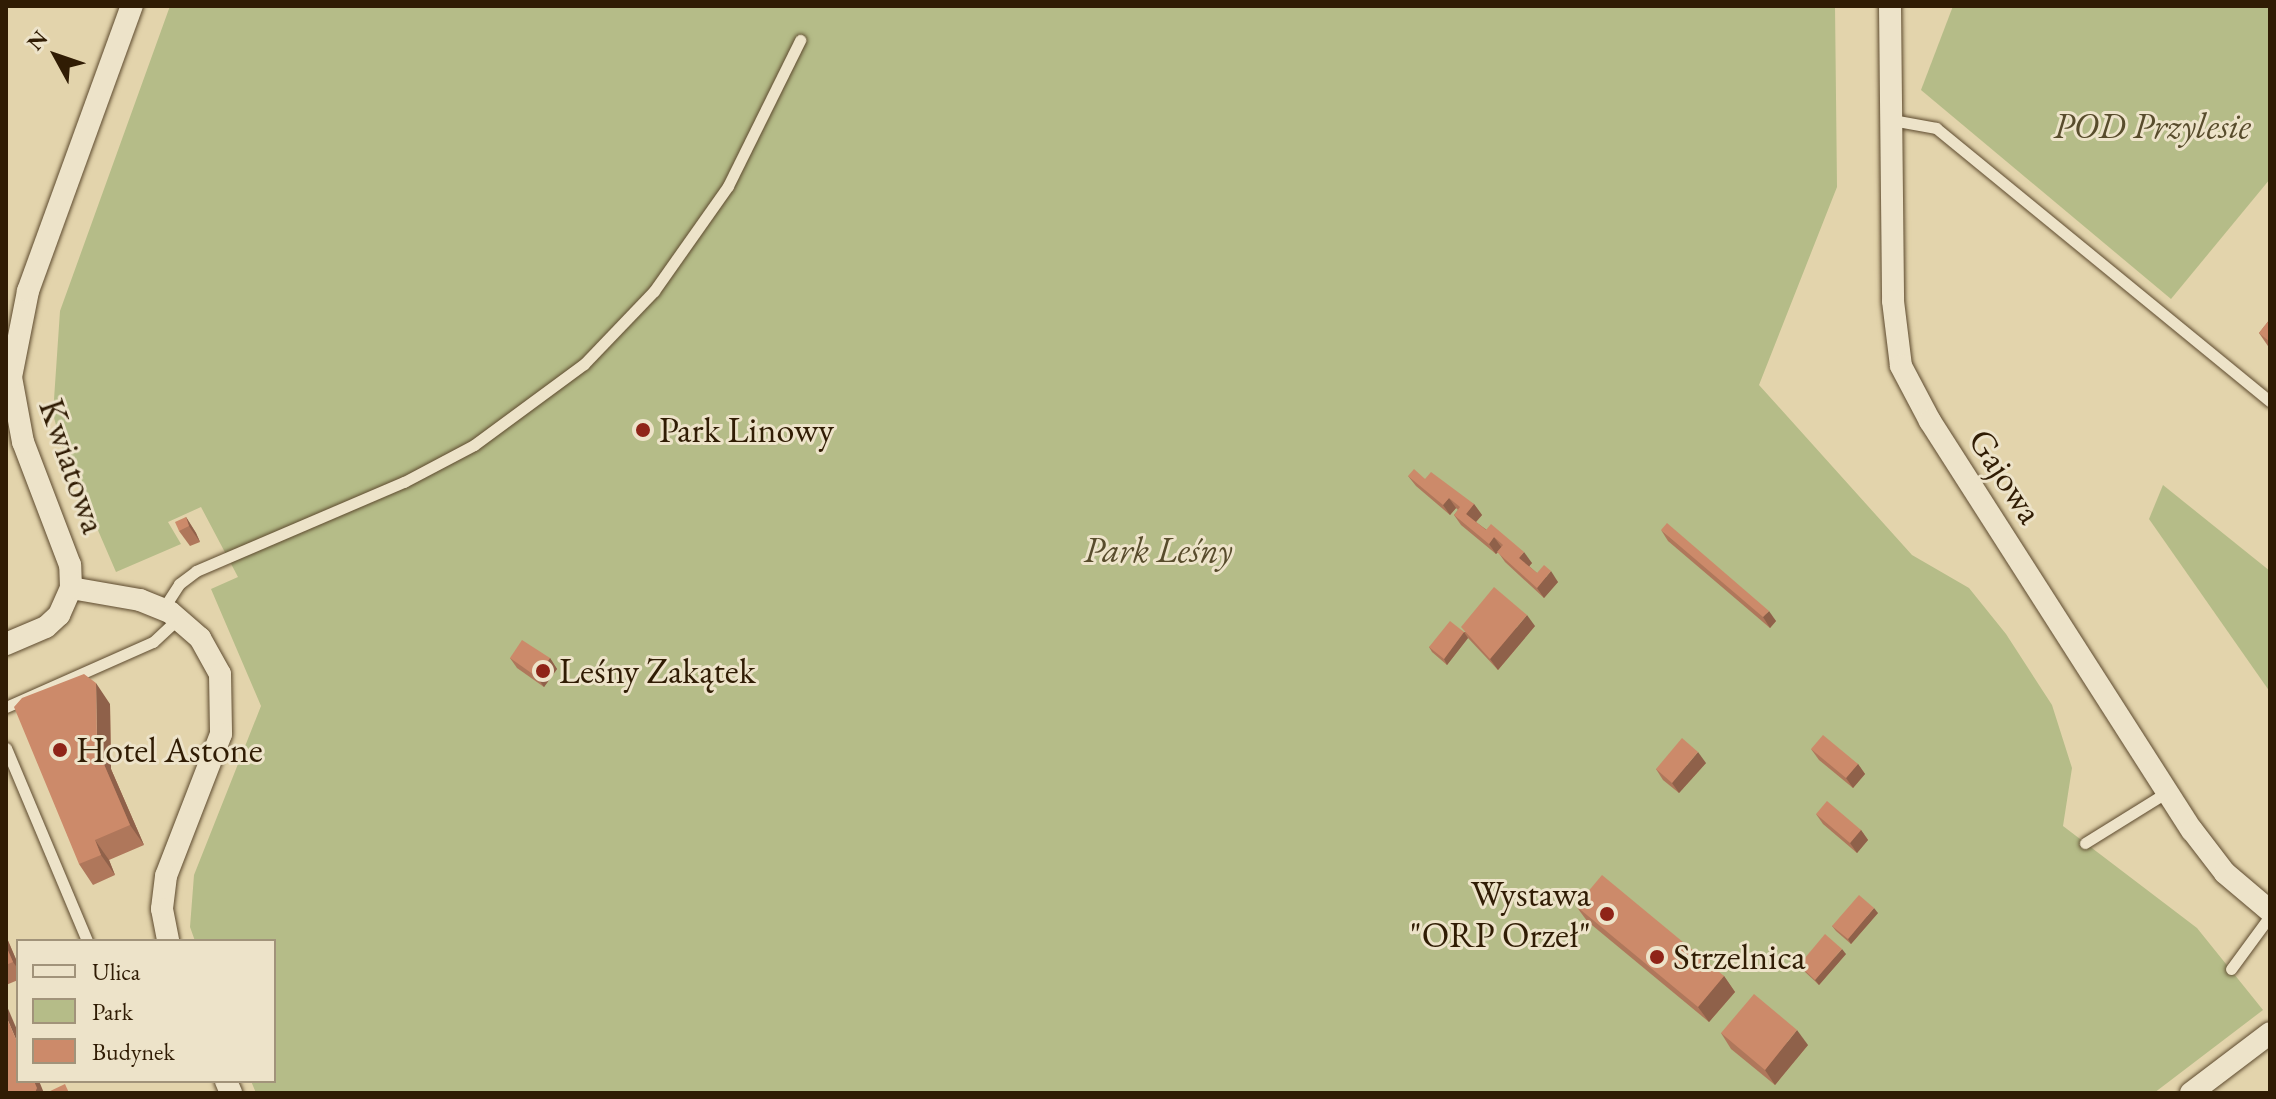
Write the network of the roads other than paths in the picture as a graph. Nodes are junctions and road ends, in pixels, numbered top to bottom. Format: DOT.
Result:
graph roads {
  1 [pos="132,6"];
  2 [pos="1890,6"];
  3 [pos="800,40"];
  4 [pos="1892,120"];
  5 [pos="2270,401"];
  6 [pos="71,588"];
  7 [pos="171,613"];
  8 [pos="6,644"];
  9 [pos="6,707"];
  10 [pos="6,748"];
  11 [pos="2169,791"];
  12 [pos="2085,843"];
  13 [pos="2270,913"];
  14 [pos="86,939"];
  15 [pos="168,939"];
  16 [pos="2231,969"];
  17 [pos="2270,1033"];
  18 [pos="2191,1093"];
  1 -- 6 [label="street, Kwiatowa"];
  2 -- 4 [label="street, Gajowa"];
  3 -- 7 [label="lane"];
  4 -- 5 [label="lane"];
  4 -- 11 [label="street, Gajowa"];
  6 -- 7 [label="street"];
  6 -- 8 [label="street, Kwiatowa"];
  7 -- 9 [label="lane"];
  7 -- 15 [label="street"];
  10 -- 14 [label="lane"];
  11 -- 12 [label="lane"];
  11 -- 13 [label="street, Gajowa"];
  13 -- 16 [label="lane"];
  17 -- 18 [label="street"];
}
